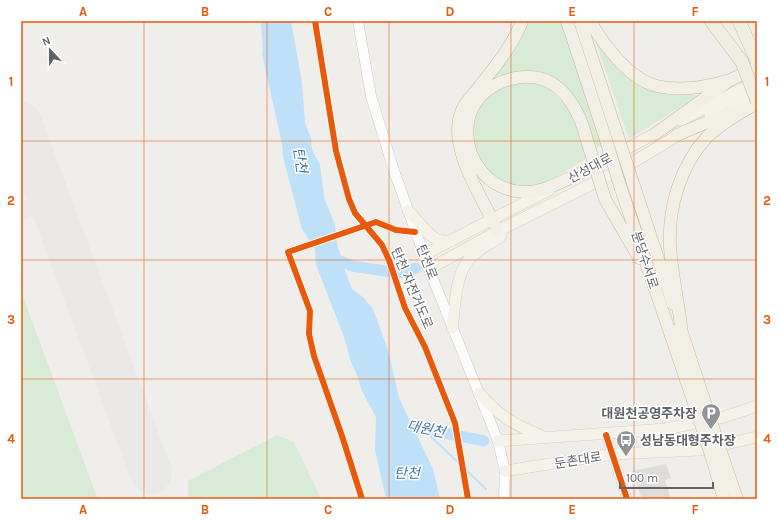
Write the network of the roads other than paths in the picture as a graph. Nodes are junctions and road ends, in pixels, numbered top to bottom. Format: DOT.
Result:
graph roads {
  1 [pos="358,21"];
  2 [pos="522,21"];
  3 [pos="567,21"];
  4 [pos="580,21"];
  5 [pos="590,21"];
  6 [pos="711,21"];
  7 [pos="739,21"];
  8 [pos="756,62"];
  9 [pos="730,80"];
  10 [pos="757,81"];
  11 [pos="757,92"];
  12 [pos="757,102"];
  13 [pos="655,134"];
  14 [pos="678,135"];
  15 [pos="582,173"];
  16 [pos="408,211"];
  17 [pos="525,219"];
  18 [pos="493,220"];
  19 [pos="498,231"];
  20 [pos="416,232"];
  21 [pos="451,241"];
  22 [pos="423,255"];
  23 [pos="429,269"];
  24 [pos="653,283"];
  25 [pos="452,328"];
  26 [pos="682,334"];
  27 [pos="478,393"];
  28 [pos="757,406"];
  29 [pos="703,413"];
  30 [pos="606,434"];
  31 [pos="757,436"];
  32 [pos="544,437"];
  33 [pos="498,441"];
  34 [pos="710,452"];
  35 [pos="613,454"];
  36 [pos="505,471"];
  37 [pos="362,499"];
  38 [pos="504,499"];
  39 [pos="627,499"];
  40 [pos="724,499"];
  41 [pos="737,499"];
  1 -- 16 [label="main road, 탄천로"];
  2 -- 18 [label="highway"];
  3 -- 24 [label="highway, 분당수서로, bridge"];
  4 -- 26 [label="highway, 분당수서로, bridge"];
  5 -- 9 [label="highway"];
  6 -- 12 [label="highway, bridge"];
  7 -- 8 [label="highway"];
  8 -- 9 [label="highway"];
  9 -- 13 [label="highway"];
  10 -- 13 [label="main road, 산성대로"];
  11 -- 14 [label="main road, 산성대로"];
  12 -- 14 [label="highway"];
  12 -- 26 [label="highway"];
  13 -- 15 [label="main road, 산성대로"];
  14 -- 17 [label="main road, 산성대로"];
  15 -- 18 [label="main road, 산성대로"];
  15 -- 24 [label="highway, bridge"];
  16 -- 20 [label="main road, 탄천로"];
  16 -- 21 [label="main road"];
  17 -- 19 [label="main road, 산성대로"];
  17 -- 25 [label="main road"];
  18 -- 19 [label="highway"];
  18 -- 21 [label="main road, 산성대로"];
  19 -- 23 [label="main road, 산성대로"];
  20 -- 22 [label="main road, 탄천로"];
  20 -- 37 [label="street"];
  21 -- 22 [label="main road, 산성대로"];
  22 -- 23 [label="main road, 탄천로"];
  23 -- 25 [label="main road, 탄천로"];
  24 -- 29 [label="highway, 분당수서로"];
  25 -- 27 [label="main road, 탄천로"];
  26 -- 29 [label="highway, 분당수서로"];
  27 -- 32 [label="main road"];
  27 -- 33 [label="main road, 탄천로"];
  28 -- 30 [label="main road, 둔촌대로"];
  29 -- 34 [label="highway, 분당수서로, bridge"];
  30 -- 32 [label="main road, 둔촌대로"];
  30 -- 35 [label="street"];
  31 -- 34 [label="main road, 둔촌대로"];
  32 -- 33 [label="main road, 둔촌대로"];
  33 -- 36 [label="main road, 탄천로"];
  34 -- 35 [label="main road, 둔촌대로"];
  34 -- 40 [label="highway, 분당수서로"];
  34 -- 41 [label="highway, 분당수서로"];
  35 -- 36 [label="main road, 둔촌대로"];
  35 -- 39 [label="street"];
  36 -- 38 [label="main road, 탄천로"];
}
